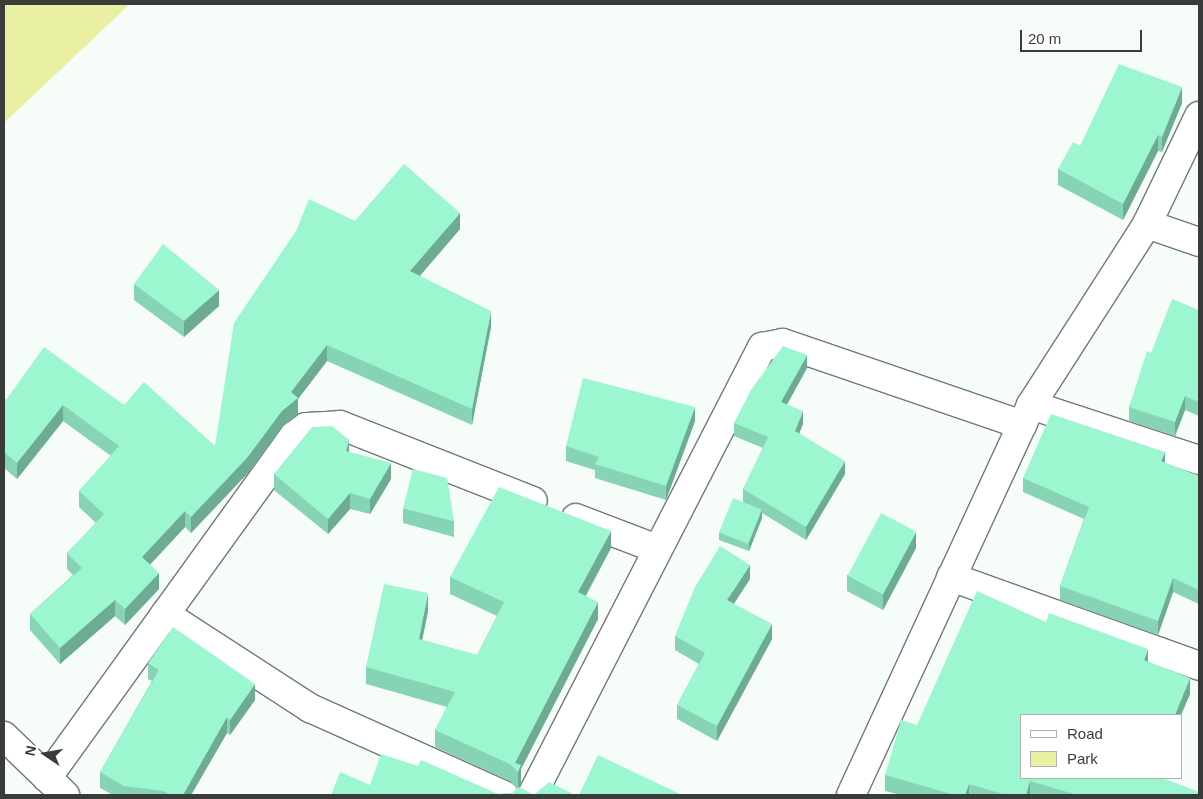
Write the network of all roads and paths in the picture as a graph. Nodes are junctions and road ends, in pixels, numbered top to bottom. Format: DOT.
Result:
graph roads {
  1 [pos="1199,116"];
  2 [pos="1146,224"];
  3 [pos="1199,242"];
  4 [pos="1026,415"];
  5 [pos="1199,460"];
  6 [pos="657,549"];
  7 [pos="951,577"];
  8 [pos="165,614"];
  9 [pos="1199,666"];
  10 [pos="4,736"];
  11 [pos="56,787"];
  12 [pos="504,795"];
  13 [pos="532,795"];
  14 [pos="852,795"];
  1 -- 2 [label="main road"];
  2 -- 3 [label="main road"];
  2 -- 4 [label="main road"];
  4 -- 5 [label="main road"];
  4 -- 6 [label="main road"];
  4 -- 7 [label="main road"];
  6 -- 8 [label="main road"];
  6 -- 13 [label="main road"];
  7 -- 9 [label="main road"];
  7 -- 14 [label="main road"];
  8 -- 11 [label="main road"];
  8 -- 12 [label="main road"];
  10 -- 11 [label="main road"];
}
